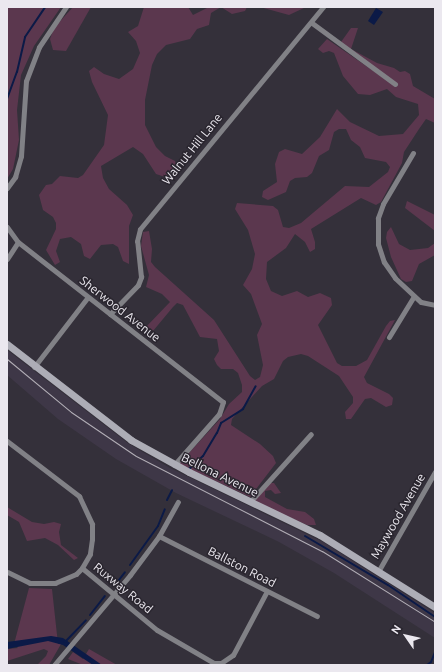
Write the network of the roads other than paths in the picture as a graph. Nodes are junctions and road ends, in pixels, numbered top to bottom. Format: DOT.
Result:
graph roads {
  1 [pos="66,7"];
  2 [pos="323,7"];
  3 [pos="312,23"];
  4 [pos="395,84"];
  5 [pos="413,153"];
  6 [pos="7,188"];
  7 [pos="7,227"];
  8 [pos="18,242"];
  9 [pos="7,259"];
  10 [pos="414,296"];
  11 [pos="88,297"];
  12 [pos="435,306"];
  13 [pos="110,314"];
  14 [pos="389,337"];
  15 [pos="7,344"];
  16 [pos="34,367"];
  17 [pos="311,434"];
  18 [pos="7,441"];
  19 [pos="174,465"];
  20 [pos="435,472"];
  21 [pos="178,502"];
  22 [pos="250,502"];
  23 [pos="160,536"];
  24 [pos="82,568"];
  25 [pos="379,570"];
  26 [pos="7,572"];
  27 [pos="267,591"];
  28 [pos="115,594"];
  29 [pos="435,607"];
  30 [pos="317,616"];
  31 [pos="54,665"];
  1 -- 6 [label="street"];
  2 -- 3 [label="street, Walnut Hill Lane"];
  3 -- 4 [label="street"];
  3 -- 13 [label="street, Walnut Hill Lane"];
  5 -- 10 [label="street"];
  7 -- 8 [label="street, Sherwood Avenue"];
  8 -- 9 [label="street"];
  8 -- 11 [label="street, Sherwood Avenue"];
  10 -- 12 [label="street"];
  10 -- 14 [label="street"];
  11 -- 13 [label="street, Sherwood Avenue"];
  11 -- 16 [label="street"];
  13 -- 19 [label="street, Sherwood Avenue"];
  15 -- 16 [label="street, Bellona Avenue"];
  16 -- 19 [label="street, Bellona Avenue"];
  17 -- 22 [label="street"];
  18 -- 24 [label="street, Ruxway Road"];
  19 -- 22 [label="street, Bellona Avenue"];
  20 -- 25 [label="street, Maywood Avenue"];
  21 -- 23 [label="street"];
  22 -- 25 [label="street, Bellona Avenue"];
  23 -- 27 [label="street, Ballston Road"];
  23 -- 28 [label="street"];
  24 -- 26 [label="street"];
  24 -- 28 [label="street, Ruxway Road"];
  25 -- 29 [label="street, Bellona Avenue"];
  27 -- 28 [label="street, Ruxway Road"];
  27 -- 30 [label="street, Ballston Road"];
  28 -- 31 [label="street"];
}
